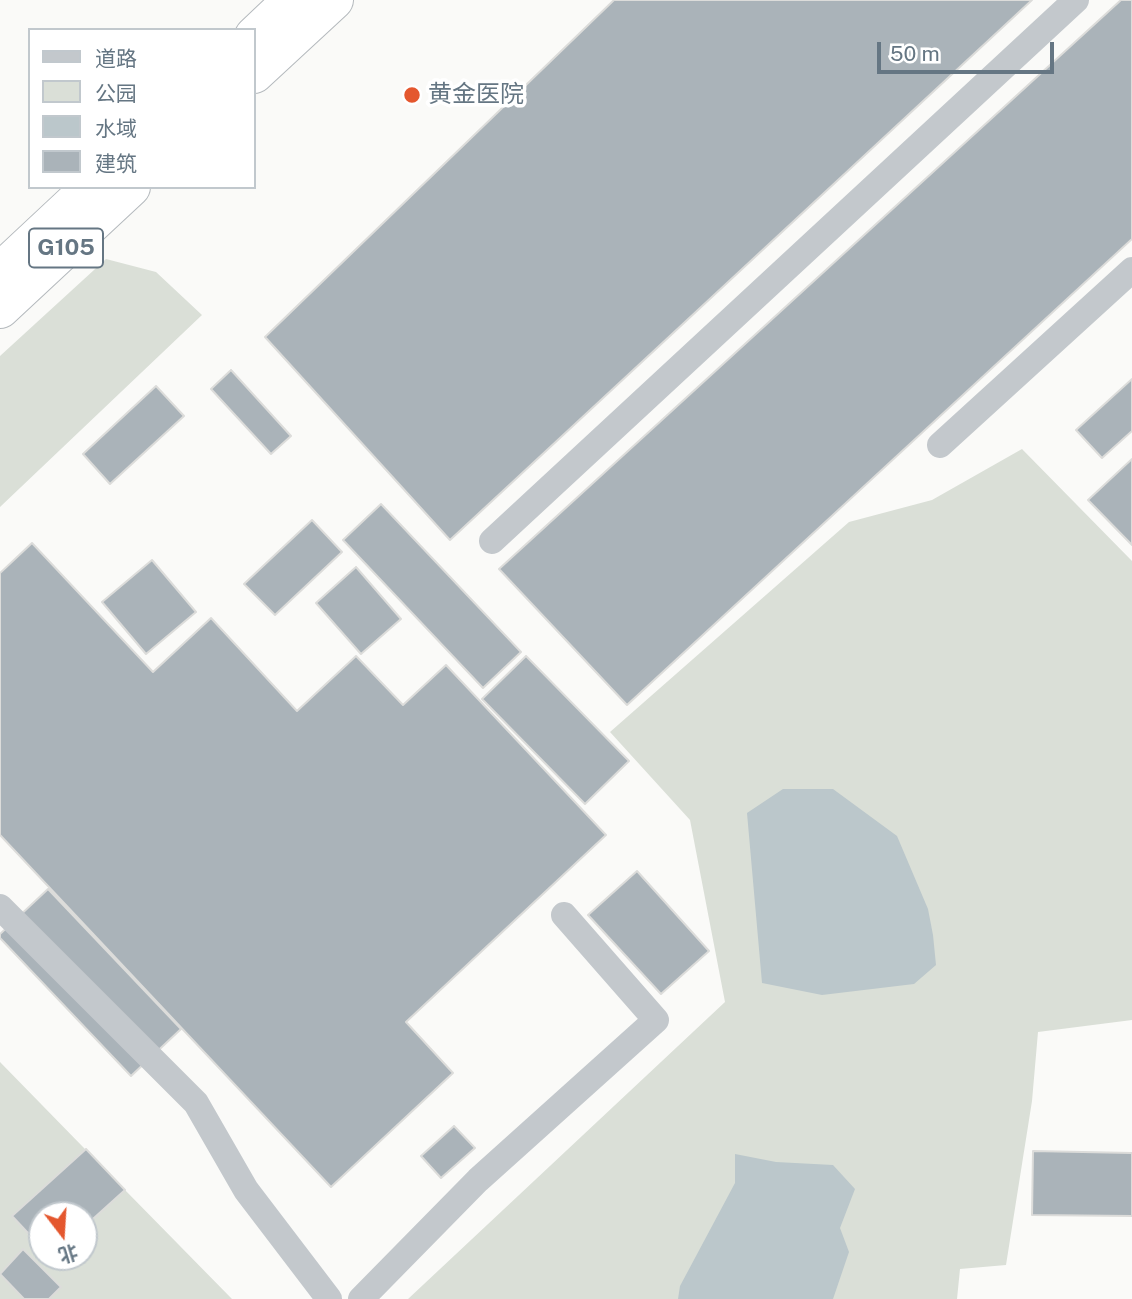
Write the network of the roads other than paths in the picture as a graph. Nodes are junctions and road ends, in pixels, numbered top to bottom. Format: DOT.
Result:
graph roads {
  1 [pos="292,0"];
  2 [pos="334,0"];
  3 [pos="1076,0"];
  4 [pos="256,34"];
  5 [pos="256,72"];
  6 [pos="89,189"];
  7 [pos="129,189"];
  8 [pos="1132,270"];
  9 [pos="0,272"];
  10 [pos="0,309"];
  11 [pos="940,445"];
  12 [pos="492,541"];
  13 [pos="0,907"];
  14 [pos="564,915"];
  15 [pos="330,1299"];
  16 [pos="361,1299"];
  1 -- 4 [label="highway"];
  2 -- 5 [label="highway"];
  3 -- 12 [label="street"];
  6 -- 9 [label="highway, G105"];
  7 -- 10 [label="highway, G105"];
  8 -- 11 [label="street"];
  13 -- 15 [label="street"];
  14 -- 16 [label="street"];
}
